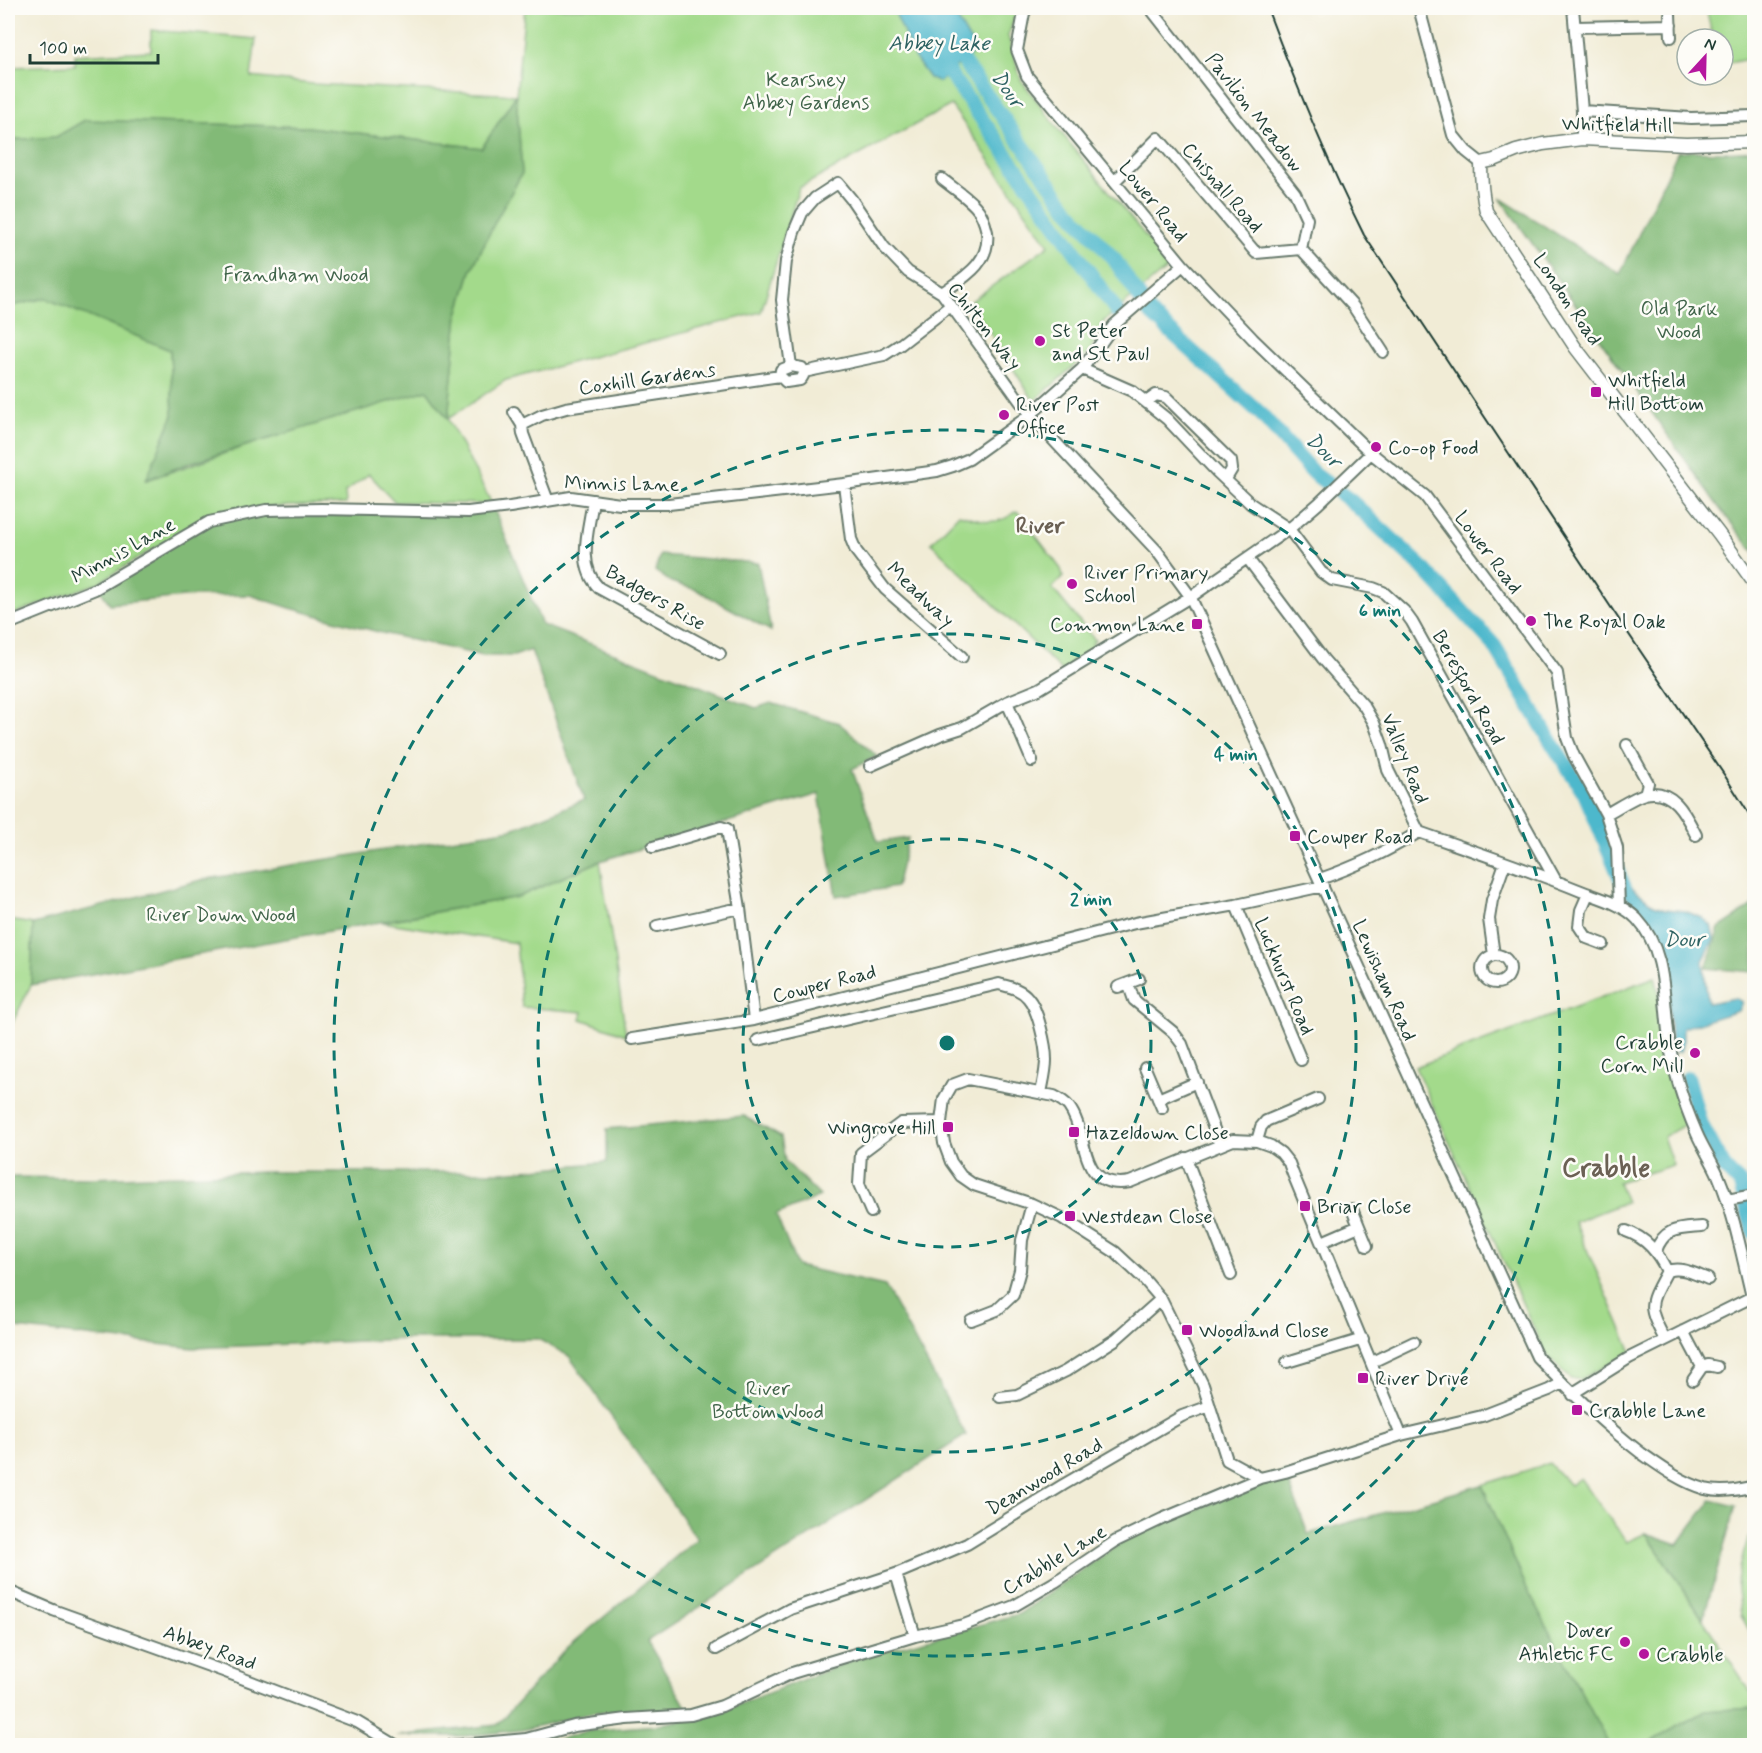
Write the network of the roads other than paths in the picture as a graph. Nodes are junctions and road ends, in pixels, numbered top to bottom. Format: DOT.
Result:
graph roads {
  1 [pos="1028,8"];
  2 [pos="1150,8"];
  3 [pos="1419,8"];
  4 [pos="1573,8"];
  5 [pos="1575,27"];
  6 [pos="1671,37"];
  7 [pos="1582,111"];
  8 [pos="1755,116"];
  9 [pos="1582,139"];
  10 [pos="1755,142"];
  11 [pos="1481,163"];
  12 [pos="942,179"];
  13 [pos="1115,181"];
  14 [pos="1301,249"];
  15 [pos="1183,265"];
  16 [pos="942,293"];
  17 [pos="950,306"];
  18 [pos="1383,352"];
  19 [pos="791,366"];
  20 [pos="1082,369"];
  21 [pos="804,372"];
  22 [pos="780,376"];
  23 [pos="1146,402"];
  24 [pos="514,412"];
  25 [pos="1030,415"];
  26 [pos="522,425"];
  27 [pos="1371,453"];
  28 [pos="1226,479"];
  29 [pos="844,484"];
  30 [pos="593,500"];
  31 [pos="548,501"];
  32 [pos="1289,529"];
  33 [pos="1248,558"];
  34 [pos="1755,583"];
  35 [pos="1190,596"];
  36 [pos="8,624"];
  37 [pos="715,649"];
  38 [pos="962,657"];
  39 [pos="1007,702"];
  40 [pos="1627,745"];
  41 [pos="1032,761"];
  42 [pos="870,766"];
  43 [pos="1645,794"];
  44 [pos="1606,814"];
  45 [pos="1419,832"];
  46 [pos="1696,836"];
  47 [pos="654,847"];
  48 [pos="1505,863"];
  49 [pos="1556,881"];
  50 [pos="1321,883"];
  51 [pos="1588,894"];
  52 [pos="1236,905"];
  53 [pos="1619,906"];
  54 [pos="740,908"];
  55 [pos="657,926"];
  56 [pos="1603,944"];
  57 [pos="1494,955"];
  58 [pos="1129,983"];
  59 [pos="754,1020"];
  60 [pos="632,1039"];
  61 [pos="759,1040"];
  62 [pos="1300,1060"];
  63 [pos="1145,1068"];
  64 [pos="1197,1082"];
  65 [pos="1041,1093"];
  66 [pos="1318,1099"];
  67 [pos="941,1122"];
  68 [pos="1257,1141"];
  69 [pos="1220,1145"];
  70 [pos="1186,1158"];
  71 [pos="1755,1195"];
  72 [pos="1733,1199"];
  73 [pos="1032,1204"];
  74 [pos="1352,1209"];
  75 [pos="871,1212"];
  76 [pos="1359,1226"];
  77 [pos="1702,1227"];
  78 [pos="1626,1232"];
  79 [pos="1322,1242"];
  80 [pos="1367,1246"];
  81 [pos="1656,1251"];
  82 [pos="1667,1271"];
  83 [pos="1231,1275"];
  84 [pos="1708,1279"];
  85 [pos="1753,1298"];
  86 [pos="1161,1299"];
  87 [pos="971,1320"];
  88 [pos="1683,1331"];
  89 [pos="1363,1339"];
  90 [pos="1665,1341"];
  91 [pos="1414,1342"];
  92 [pos="1287,1362"];
  93 [pos="1372,1362"];
  94 [pos="1702,1367"];
  95 [pos="1717,1367"];
  96 [pos="1693,1380"];
  97 [pos="1562,1383"];
  98 [pos="1573,1395"];
  99 [pos="1000,1397"];
  100 [pos="1210,1406"];
  101 [pos="1401,1435"];
  102 [pos="1260,1478"];
  103 [pos="1755,1486"];
  104 [pos="896,1574"];
  105 [pos="8,1590"];
  106 [pos="915,1636"];
  107 [pos="716,1649"];
  108 [pos="397,1746"];
  109 [pos="449,1746"];
  1 -- 13 [label="street, Lower Road"];
  2 -- 14 [label="street, Pavilion Meadow"];
  3 -- 11 [label="street"];
  4 -- 5 [label="street"];
  5 -- 6 [label="street"];
  5 -- 7 [label="street"];
  7 -- 8 [label="street, Whitfield Hill"];
  7 -- 9 [label="street"];
  9 -- 10 [label="main road, Whitfield Hill"];
  9 -- 11 [label="main road, Whitfield Hill"];
  11 -- 34 [label="main road, London Road"];
  12 -- 16 [label="street"];
  13 -- 14 [label="street, Chisnall Road"];
  13 -- 15 [label="street, Lower Road"];
  14 -- 18 [label="street"];
  15 -- 20 [label="street, Minnis Lane"];
  15 -- 27 [label="street, Lower Road"];
  16 -- 17 [label="street, Chilton Way"];
  16 -- 19 [label="street, Chilton Way"];
  17 -- 21 [label="street, Coxhill Gardens"];
  17 -- 25 [label="street, Chilton Way"];
  19 -- 21 [label="street"];
  19 -- 22 [label="street"];
  20 -- 23 [label="street"];
  20 -- 25 [label="street, Minnis Lane"];
  21 -- 22 [label="street, Coxhill Gardens"];
  22 -- 26 [label="street, Coxhill Gardens"];
  23 -- 28 [label="street"];
  23 -- 28 [label="street"];
  24 -- 26 [label="street"];
  25 -- 29 [label="street, Minnis Lane"];
  25 -- 35 [label="street, Lewisham Road"];
  26 -- 31 [label="street"];
  27 -- 32 [label="street"];
  27 -- 44 [label="street, Lower Road"];
  28 -- 32 [label="street"];
  29 -- 30 [label="street, Minnis Lane"];
  29 -- 38 [label="street, Meadway"];
  30 -- 31 [label="street, Minnis Lane"];
  30 -- 37 [label="street, Badgers Rise"];
  31 -- 36 [label="street, Minnis Lane"];
  32 -- 33 [label="street"];
  32 -- 49 [label="street, Beresford Road"];
  33 -- 35 [label="street"];
  33 -- 45 [label="street, Valley Road"];
  35 -- 39 [label="street"];
  35 -- 50 [label="street, Lewisham Road"];
  39 -- 41 [label="street"];
  39 -- 42 [label="street"];
  40 -- 43 [label="street"];
  43 -- 44 [label="street"];
  43 -- 46 [label="street"];
  44 -- 53 [label="street, Lower Road"];
  45 -- 48 [label="street, Valley Road"];
  45 -- 50 [label="street, Cowper Road"];
  47 -- 54 [label="street, Cowper Road"];
  48 -- 49 [label="street, Valley Road"];
  48 -- 57 [label="street"];
  49 -- 51 [label="street, Valley Road"];
  50 -- 52 [label="street, Cowper Road"];
  50 -- 97 [label="street, Lewisham Road"];
  51 -- 53 [label="street, Valley Road"];
  51 -- 56 [label="street"];
  52 -- 59 [label="street, Cowper Road"];
  52 -- 62 [label="street, Luckhurst Road"];
  53 -- 72 [label="street"];
  54 -- 55 [label="street"];
  54 -- 59 [label="street, Cowper Road"];
  58 -- 64 [label="street"];
  59 -- 60 [label="street, Cowper Road"];
  61 -- 65 [label="street"];
  63 -- 64 [label="street"];
  64 -- 69 [label="street"];
  65 -- 67 [label="street"];
  65 -- 70 [label="street"];
  66 -- 68 [label="street"];
  67 -- 73 [label="street"];
  67 -- 75 [label="street"];
  68 -- 69 [label="street"];
  68 -- 79 [label="street"];
  69 -- 70 [label="street"];
  70 -- 83 [label="street"];
  71 -- 72 [label="street"];
  72 -- 85 [label="street"];
  73 -- 86 [label="street"];
  73 -- 87 [label="street"];
  74 -- 76 [label="street"];
  76 -- 79 [label="street"];
  76 -- 80 [label="street"];
  77 -- 81 [label="street"];
  78 -- 81 [label="street"];
  79 -- 89 [label="street"];
  81 -- 82 [label="street"];
  82 -- 84 [label="street"];
  82 -- 90 [label="street"];
  85 -- 88 [label="street"];
  86 -- 99 [label="street"];
  86 -- 100 [label="street"];
  88 -- 90 [label="street"];
  88 -- 94 [label="street"];
  89 -- 92 [label="street"];
  89 -- 93 [label="street"];
  90 -- 98 [label="street"];
  91 -- 93 [label="street"];
  93 -- 101 [label="street"];
  94 -- 95 [label="street"];
  94 -- 96 [label="street"];
  97 -- 98 [label="street, Lewisham Road"];
  97 -- 101 [label="street, Crabble Lane"];
  98 -- 103 [label="street, Lewisham Road"];
  100 -- 102 [label="street"];
  100 -- 104 [label="street, Deanwood Road"];
  101 -- 102 [label="street, Crabble Lane"];
  102 -- 106 [label="street, Crabble Lane"];
  104 -- 106 [label="street"];
  104 -- 107 [label="street, Deanwood Road"];
  105 -- 108 [label="street, Abbey Road"];
  106 -- 109 [label="street, Crabble Lane"];
}
